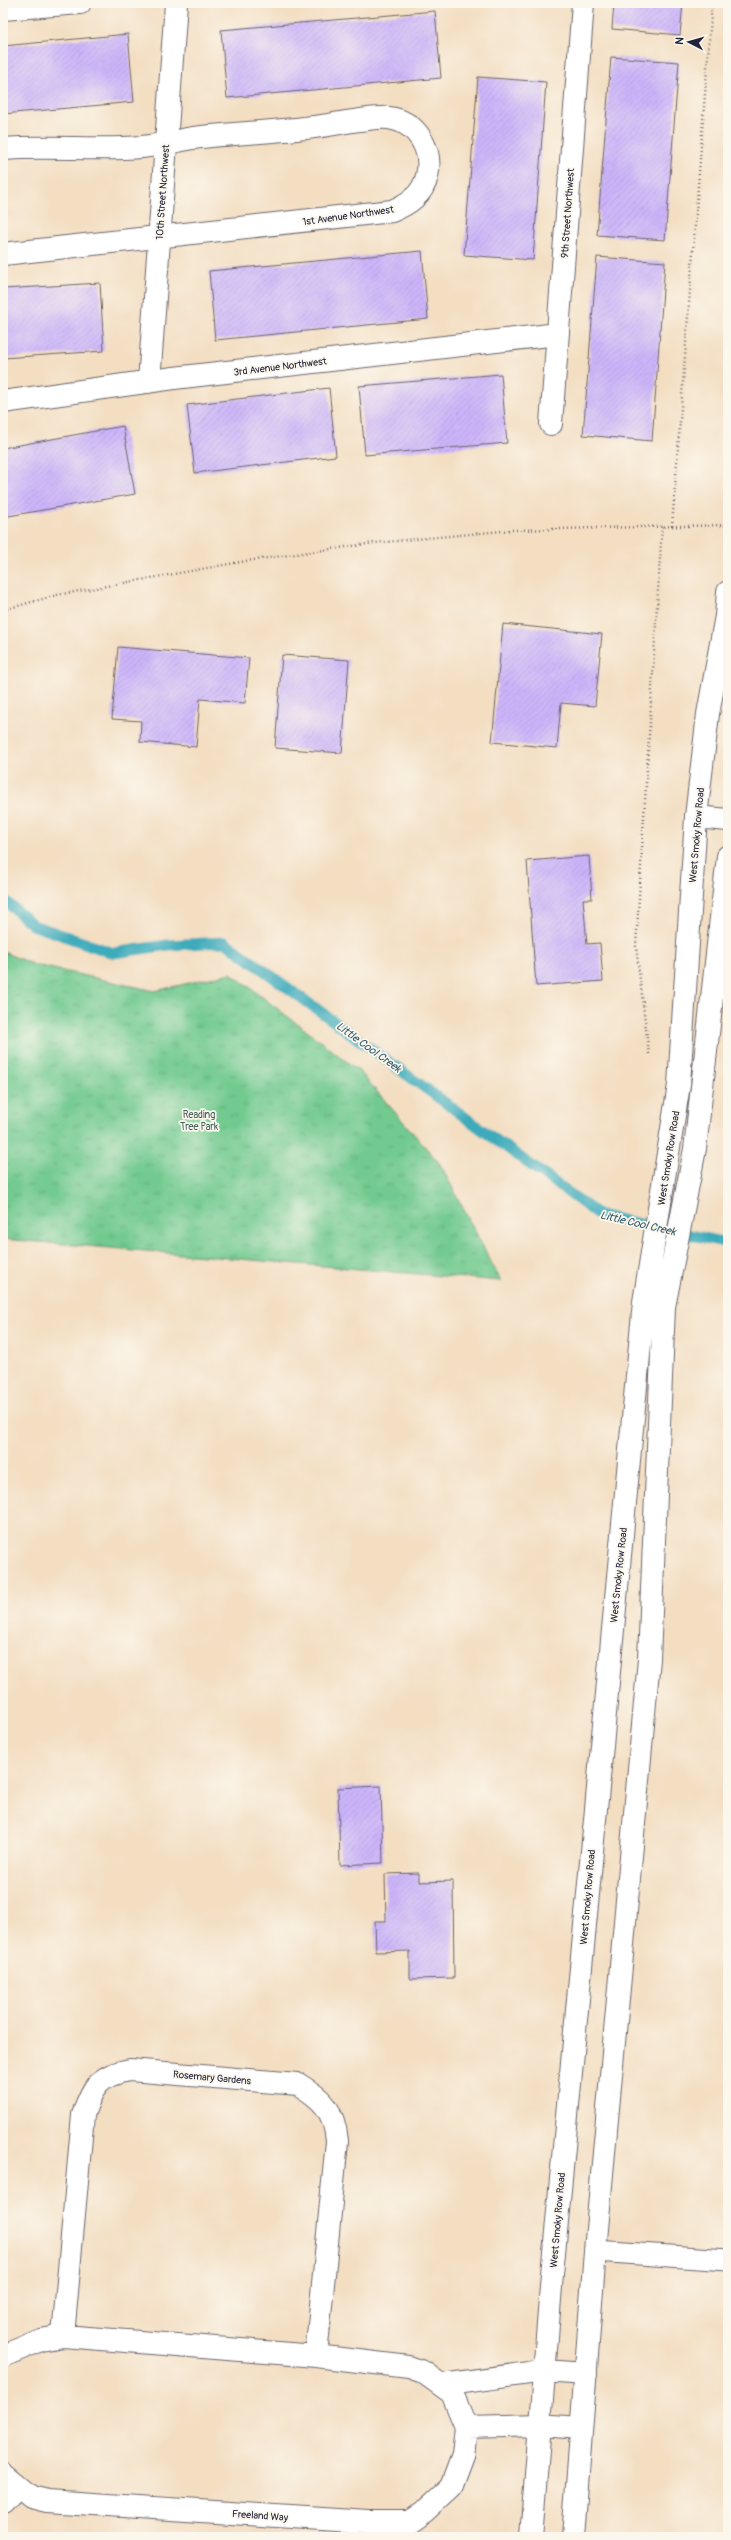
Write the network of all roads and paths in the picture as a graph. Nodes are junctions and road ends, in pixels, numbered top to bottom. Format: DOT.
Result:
graph roads {
  1 [pos="80,3"];
  2 [pos="176,3"];
  3 [pos="583,3"];
  4 [pos="712,3"];
  5 [pos="3,8"];
  6 [pos="165,144"];
  7 [pos="3,149"];
  8 [pos="158,238"];
  9 [pos="3,254"];
  10 [pos="558,334"];
  11 [pos="149,382"];
  12 [pos="3,402"];
  13 [pos="551,424"];
  14 [pos="728,525"];
  15 [pos="662,526"];
  16 [pos="672,526"];
  17 [pos="728,592"];
  18 [pos="3,610"];
  19 [pos="727,622"];
  20 [pos="696,817"];
  21 [pos="728,820"];
  22 [pos="728,856"];
  23 [pos="649,1056"];
  24 [pos="654,1305"];
  25 [pos="595,2251"];
  26 [pos="728,2260"];
  27 [pos="63,2336"];
  28 [pos="3,2356"];
  29 [pos="316,2356"];
  30 [pos="544,2371"];
  31 [pos="586,2374"];
  32 [pos="442,2385"];
  33 [pos="540,2425"];
  34 [pos="466,2426"];
  35 [pos="581,2428"];
  36 [pos="11,2481"];
  37 [pos="3,2503"];
  38 [pos="367,2530"];
  39 [pos="531,2537"];
  40 [pos="573,2537"];
  1 -- 5 [label="street"];
  2 -- 6 [label="street, 10th Street Northwest"];
  3 -- 10 [label="street, 9th Street Northwest"];
  4 -- 16 [label="path"];
  6 -- 7 [label="street, 1st Avenue Northwest"];
  6 -- 8 [label="street, 10th Street Northwest"];
  6 -- 8 [label="street, 1st Avenue Northwest"];
  8 -- 9 [label="street, 1st Avenue Northwest"];
  8 -- 11 [label="street, 10th Street Northwest"];
  10 -- 11 [label="street, 3rd Avenue Northwest"];
  10 -- 13 [label="street, 9th Street Northwest"];
  11 -- 12 [label="street, 3rd Avenue Northwest"];
  14 -- 16 [label="path"];
  15 -- 16 [label="path"];
  15 -- 18 [label="path"];
  15 -- 23 [label="path"];
  17 -- 19 [label="street, West Smoky Row Road"];
  19 -- 20 [label="street, West Smoky Row Road"];
  20 -- 21 [label="street"];
  20 -- 24 [label="street, West Smoky Row Road"];
  22 -- 24 [label="street, West Smoky Row Road"];
  24 -- 25 [label="street, West Smoky Row Road"];
  24 -- 30 [label="street, West Smoky Row Road"];
  25 -- 26 [label="lane"];
  25 -- 31 [label="street, West Smoky Row Road"];
  27 -- 28 [label="street, Freeland Way"];
  27 -- 29 [label="street, Freeland Way"];
  27 -- 29 [label="street, Rosemary Gardens"];
  29 -- 32 [label="street, Freeland Way"];
  30 -- 31 [label="street"];
  30 -- 32 [label="street"];
  30 -- 33 [label="street, West Smoky Row Road"];
  31 -- 35 [label="street, West Smoky Row Road"];
  32 -- 34 [label="street, Freeland Way"];
  33 -- 34 [label="street"];
  33 -- 35 [label="street"];
  33 -- 39 [label="street, West Smoky Row Road"];
  34 -- 38 [label="street, Freeland Way"];
  35 -- 40 [label="street, West Smoky Row Road"];
  36 -- 37 [label="street"];
  36 -- 38 [label="street, Freeland Way"];
}
